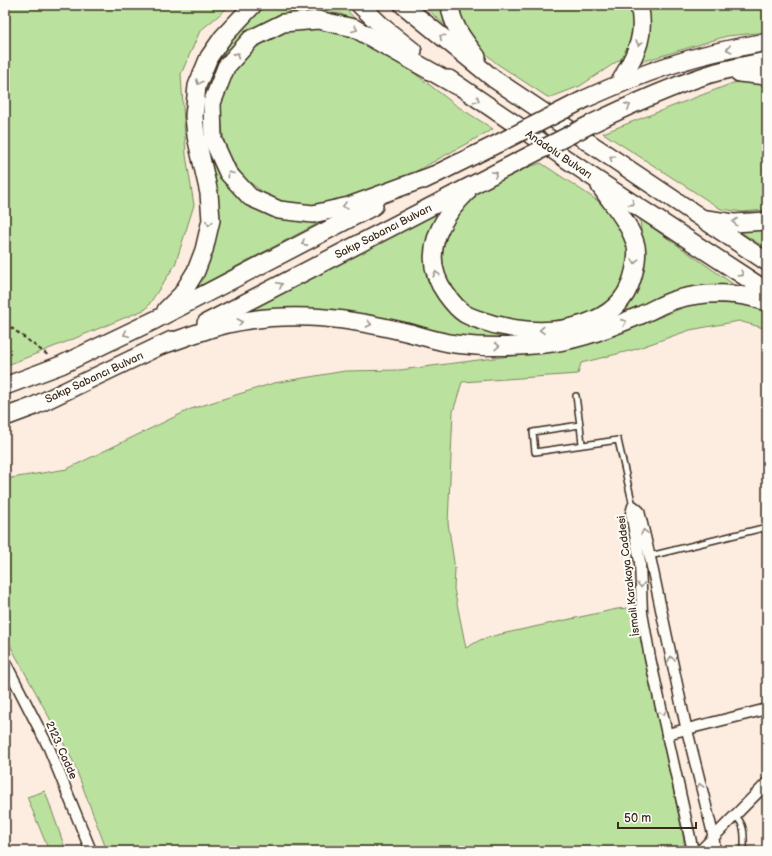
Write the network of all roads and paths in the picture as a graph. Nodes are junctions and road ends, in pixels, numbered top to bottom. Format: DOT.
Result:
graph roads {
  1 [pos="253,5"];
  2 [pos="360,5"];
  3 [pos="403,5"];
  4 [pos="450,5"];
  5 [pos="639,5"];
  6 [pos="767,42"];
  7 [pos="767,61"];
  8 [pos="707,75"];
  9 [pos="767,76"];
  10 [pos="494,79"];
  11 [pos="619,84"];
  12 [pos="458,86"];
  13 [pos="434,175"];
  14 [pos="594,178"];
  15 [pos="476,183"];
  16 [pos="703,219"];
  17 [pos="767,221"];
  18 [pos="767,262"];
  19 [pos="767,291"];
  20 [pos="767,302"];
  21 [pos="155,320"];
  22 [pos="5,323"];
  23 [pos="163,345"];
  24 [pos="61,365"];
  25 [pos="5,386"];
  26 [pos="576,396"];
  27 [pos="5,417"];
  28 [pos="580,425"];
  29 [pos="582,444"];
  30 [pos="633,506"];
  31 [pos="767,527"];
  32 [pos="650,556"];
  33 [pos="5,662"];
  34 [pos="767,709"];
  35 [pos="686,730"];
  36 [pos="667,734"];
  37 [pos="767,783"];
  38 [pos="735,816"];
  39 [pos="713,838"];
  40 [pos="91,851"];
  41 [pos="693,851"];
  42 [pos="700,851"];
  43 [pos="715,851"];
  44 [pos="744,851"];
  1 -- 21 [label="main road, one-way"];
  2 -- 12 [label="main road, Anadolu Bulvarı"];
  10 -- 3 [label="main road, one-way"];
  4 -- 10 [label="main road"];
  5 -- 11 [label="main road, one-way"];
  6 -- 11 [label="main road, one-way"];
  7 -- 8 [label="main road, Sakıp Sabancı Bulvarı"];
  8 -- 9 [label="main road"];
  15 -- 8 [label="main road, Sakıp Sabancı Bulvarı, one-way, bridge"];
  16 -- 10 [label="main road, one-way"];
  11 -- 13 [label="main road, bridge"];
  13 -- 12 [label="main road, one-way"];
  12 -- 14 [label="main road, Anadolu Bulvarı, one-way"];
  13 -- 21 [label="main road, one-way"];
  14 -- 15 [label="main road, one-way"];
  14 -- 19 [label="main road, Anadolu Bulvarı, one-way"];
  23 -- 15 [label="main road, Sakıp Sabancı Bulvarı, one-way"];
  17 -- 16 [label="main road, one-way"];
  16 -- 18 [label="main road"];
  23 -- 20 [label="main road, one-way"];
  21 -- 24 [label="main road, one-way"];
  22 -- 24 [label="path"];
  23 -- 27 [label="main road, Sakıp Sabancı Bulvarı"];
  24 -- 25 [label="main road"];
  26 -- 28 [label="lane"];
  28 -- 29 [label="lane"];
  28 -- 29 [label="lane"];
  29 -- 30 [label="lane"];
  32 -- 30 [label="street, İsmail Karakaya Caddesi, one-way"];
  30 -- 36 [label="street, İsmail Karakaya Caddesi, one-way"];
  31 -- 32 [label="lane"];
  35 -- 32 [label="street, İsmail Karakaya Caddesi, one-way"];
  33 -- 40 [label="street, 2123. Cadde"];
  34 -- 35 [label="street"];
  35 -- 36 [label="street"];
  39 -- 35 [label="street, İsmail Karakaya Caddesi, one-way"];
  36 -- 41 [label="street, İsmail Karakaya Caddesi"];
  37 -- 38 [label="street"];
  38 -- 39 [label="street"];
  38 -- 44 [label="lane"];
  39 -- 42 [label="street"];
  39 -- 43 [label="street, İsmail Karakaya Caddesi"];
}
